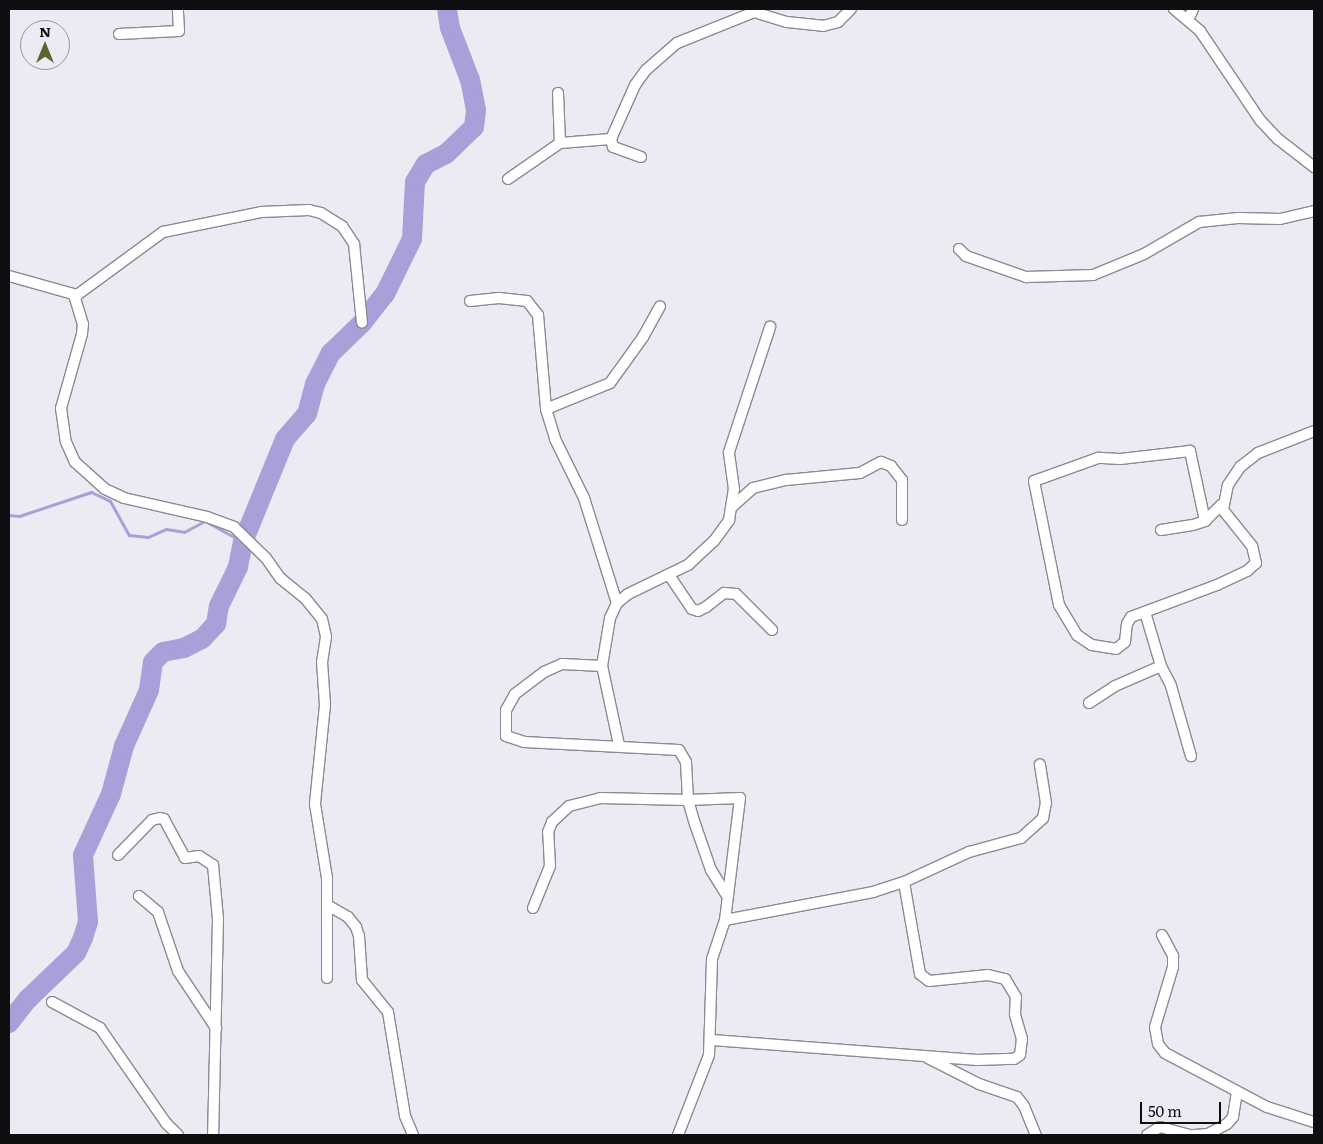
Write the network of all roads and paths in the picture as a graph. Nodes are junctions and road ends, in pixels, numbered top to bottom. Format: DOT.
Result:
graph roads {
  1 [pos="178,9"];
  2 [pos="851,9"];
  3 [pos="1174,9"];
  4 [pos="759,10"];
  5 [pos="1191,13"];
  6 [pos="119,34"];
  7 [pos="558,93"];
  8 [pos="611,139"];
  9 [pos="560,142"];
  10 [pos="641,157"];
  11 [pos="1314,167"];
  12 [pos="508,179"];
  13 [pos="1314,212"];
  14 [pos="959,249"];
  15 [pos="9,276"];
  16 [pos="74,295"];
  17 [pos="470,302"];
  18 [pos="660,306"];
  19 [pos="362,323"];
  20 [pos="770,327"];
  21 [pos="546,409"];
  22 [pos="1314,431"];
  23 [pos="1222,505"];
  24 [pos="733,506"];
  25 [pos="902,520"];
  26 [pos="1205,521"];
  27 [pos="1162,530"];
  28 [pos="668,575"];
  29 [pos="617,603"];
  30 [pos="1145,612"];
  31 [pos="772,630"];
  32 [pos="602,666"];
  33 [pos="1162,666"];
  34 [pos="1089,703"];
  35 [pos="619,745"];
  36 [pos="1191,756"];
  37 [pos="1040,764"];
  38 [pos="688,800"];
  39 [pos="118,855"];
  40 [pos="904,882"];
  41 [pos="726,894"];
  42 [pos="138,896"];
  43 [pos="329,906"];
  44 [pos="533,908"];
  45 [pos="725,920"];
  46 [pos="1162,935"];
  47 [pos="327,978"];
  48 [pos="52,1002"];
  49 [pos="216,1028"];
  50 [pos="712,1040"];
  51 [pos="927,1057"];
  52 [pos="1237,1092"];
  53 [pos="1314,1122"];
  54 [pos="178,1135"];
  55 [pos="213,1135"];
  56 [pos="413,1135"];
  57 [pos="678,1135"];
  58 [pos="1036,1135"];
  59 [pos="1146,1135"];
  60 [pos="1190,1135"];
  61 [pos="1194,1135"];
  1 -- 6 [label="street"];
  2 -- 4 [label="street"];
  3 -- 5 [label="street"];
  4 -- 8 [label="street"];
  5 -- 11 [label="street"];
  7 -- 9 [label="street"];
  8 -- 9 [label="street"];
  8 -- 10 [label="street"];
  9 -- 12 [label="street"];
  13 -- 14 [label="street"];
  15 -- 16 [label="street"];
  16 -- 19 [label="street"];
  16 -- 43 [label="street"];
  17 -- 21 [label="street"];
  18 -- 21 [label="street"];
  20 -- 24 [label="street"];
  21 -- 29 [label="street"];
  22 -- 23 [label="street"];
  23 -- 26 [label="street"];
  23 -- 30 [label="street"];
  24 -- 25 [label="street"];
  24 -- 28 [label="street"];
  26 -- 27 [label="street"];
  26 -- 30 [label="street"];
  28 -- 29 [label="street"];
  28 -- 31 [label="street"];
  29 -- 32 [label="street"];
  30 -- 33 [label="street"];
  32 -- 35 [label="street"];
  32 -- 35 [label="street"];
  33 -- 34 [label="street"];
  33 -- 36 [label="street"];
  35 -- 38 [label="street"];
  37 -- 40 [label="street"];
  38 -- 41 [label="street"];
  38 -- 41 [label="street"];
  38 -- 44 [label="street"];
  39 -- 49 [label="street"];
  40 -- 45 [label="street"];
  40 -- 51 [label="street"];
  41 -- 45 [label="street"];
  42 -- 49 [label="street"];
  43 -- 47 [label="street"];
  43 -- 56 [label="street"];
  45 -- 50 [label="street"];
  46 -- 52 [label="street"];
  48 -- 54 [label="street"];
  49 -- 55 [label="street"];
  50 -- 51 [label="street"];
  50 -- 57 [label="street"];
  51 -- 58 [label="street"];
  52 -- 53 [label="street"];
  52 -- 61 [label="street"];
  59 -- 60 [label="street"];
}
